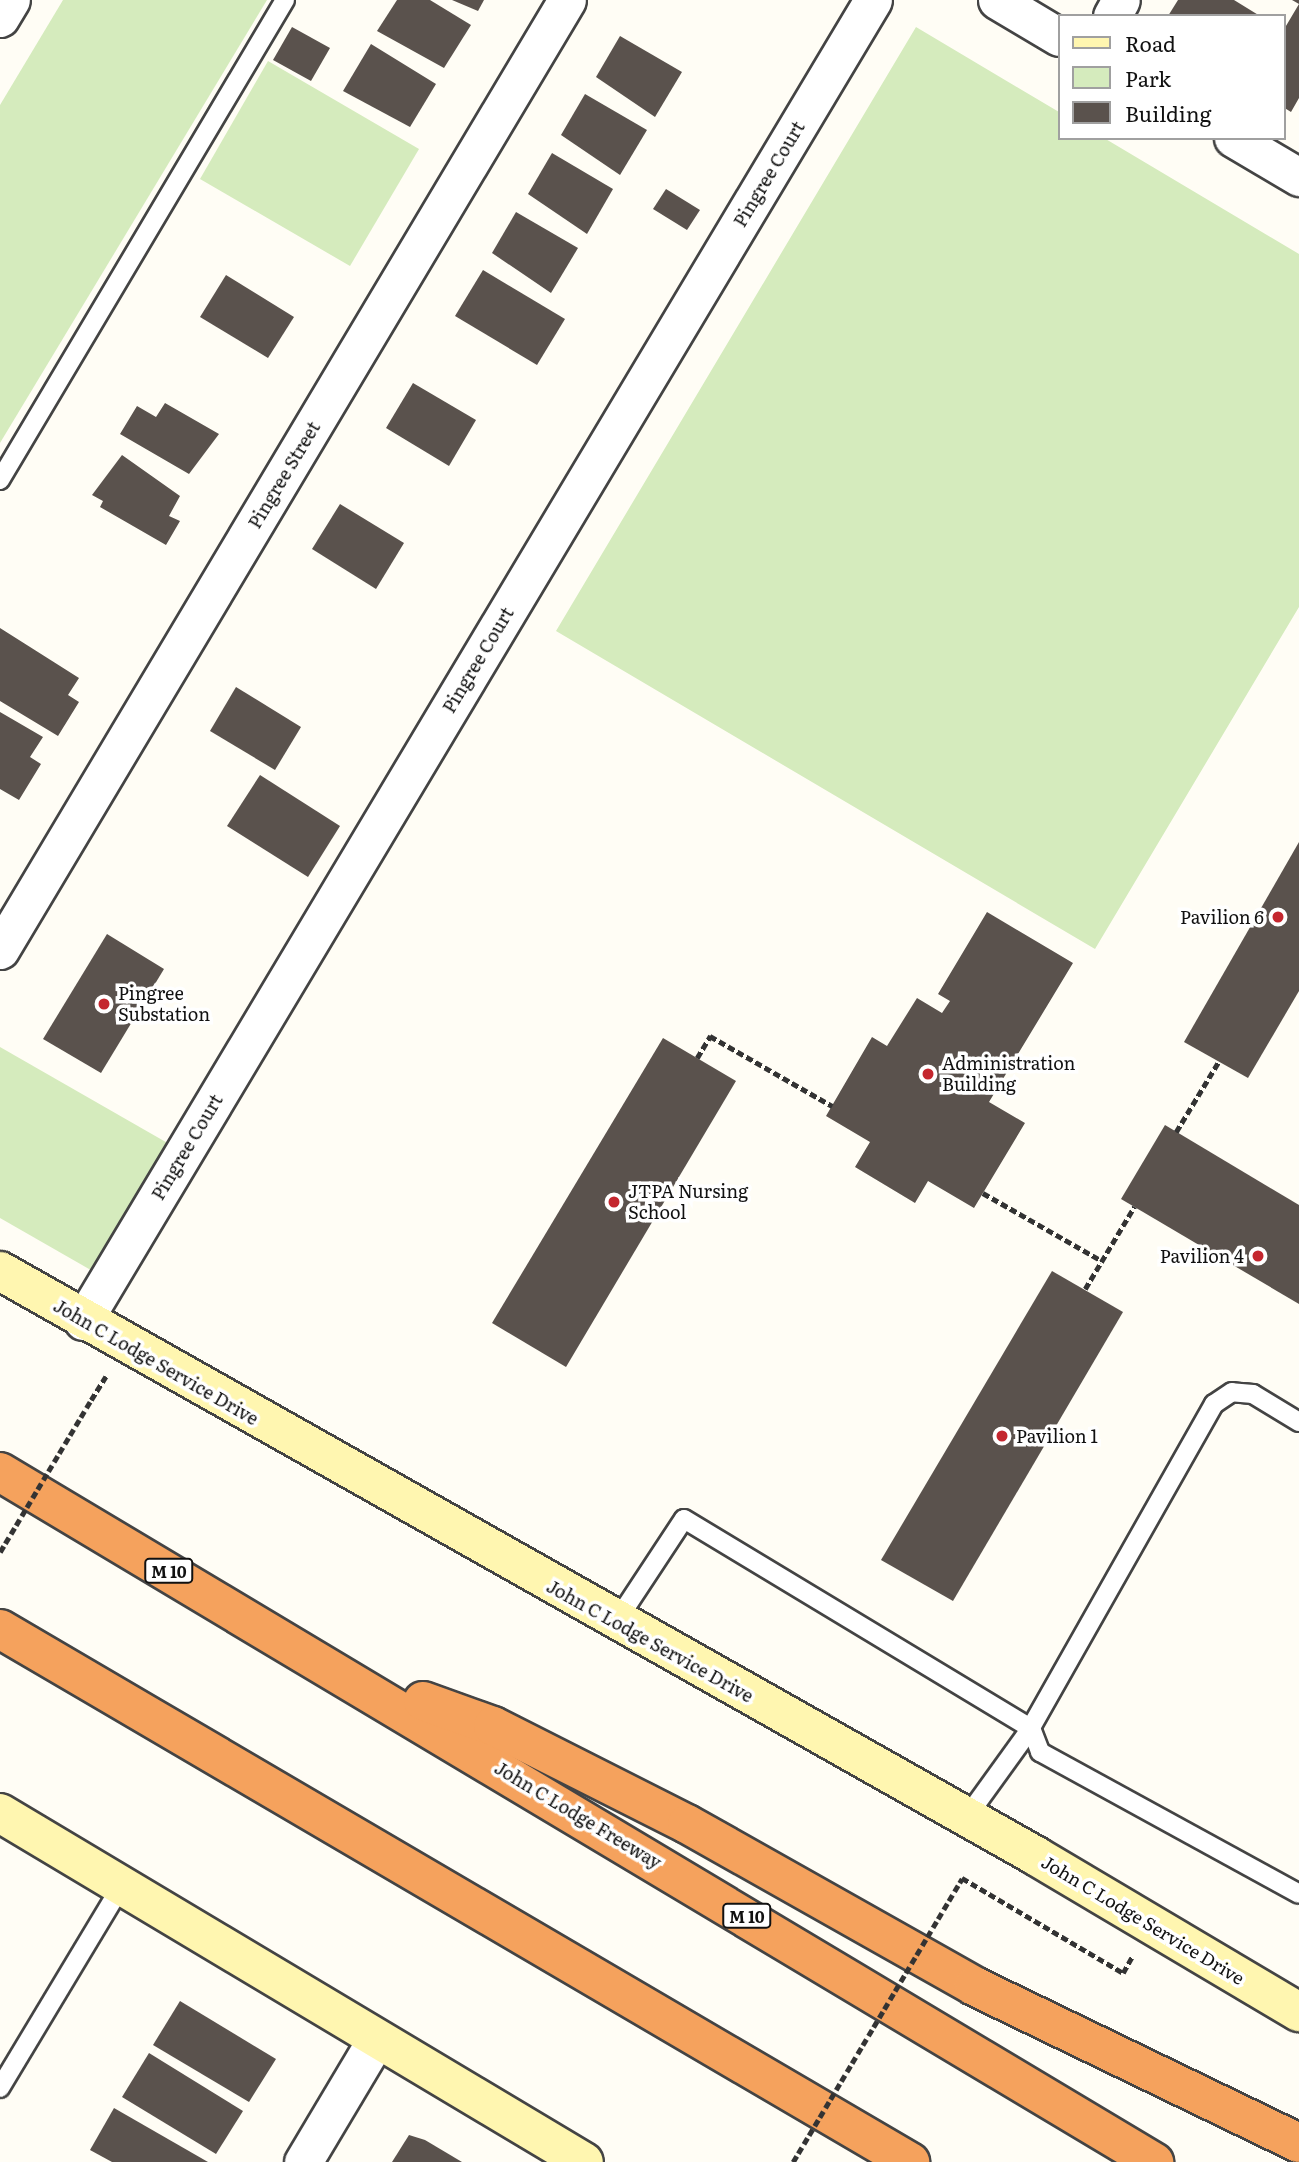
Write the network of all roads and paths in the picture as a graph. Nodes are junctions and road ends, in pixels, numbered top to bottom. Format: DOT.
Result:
graph roads {
  1 [pos="11,0"];
  2 [pos="285,0"];
  3 [pos="567,0"];
  4 [pos="873,0"];
  5 [pos="997,0"];
  6 [pos="0,18"];
  7 [pos="1058,36"];
  8 [pos="1237,140"];
  9 [pos="1298,175"];
  10 [pos="0,480"];
  11 [pos="0,950"];
  12 [pos="697,1058"];
  13 [pos="1219,1061"];
  14 [pos="832,1106"];
  15 [pos="1176,1132"];
  16 [pos="983,1193"];
  17 [pos="1134,1207"];
  18 [pos="1102,1261"];
  19 [pos="0,1271"];
  20 [pos="1085,1289"];
  21 [pos="83,1321"];
  22 [pos="91,1400"];
  23 [pos="1299,1422"];
  24 [pos="0,1472"];
  25 [pos="0,1552"];
  26 [pos="616,1622"];
  27 [pos="0,1629"];
  28 [pos="339,1670"];
  29 [pos="1031,1728"];
  30 [pos="0,1813"];
  31 [pos="966,1818"];
  32 [pos="122,1885"];
  33 [pos="1299,1894"];
  34 [pos="1123,1973"];
  35 [pos="1299,2012"];
  36 [pos="377,2038"];
  37 [pos="0,2088"];
  38 [pos="1299,2143"];
  39 [pos="303,2162"];
  40 [pos="584,2162"];
  41 [pos="793,2162"];
  42 [pos="910,2162"];
  43 [pos="1154,2162"];
  1 -- 6 [label="street"];
  2 -- 10 [label="lane"];
  3 -- 11 [label="street, Pingree Street"];
  4 -- 21 [label="street, Pingree Court"];
  5 -- 7 [label="street"];
  8 -- 9 [label="street"];
  12 -- 14 [label="path"];
  13 -- 15 [label="path"];
  16 -- 18 [label="path"];
  17 -- 18 [label="path"];
  18 -- 20 [label="path"];
  19 -- 21 [label="main road, John C Lodge Service Drive"];
  21 -- 26 [label="main road, John C Lodge Service Drive"];
  22 -- 25 [label="path, bridge"];
  23 -- 29 [label="lane"];
  24 -- 28 [label="highway, John C Lodge Freeway / M 10"];
  26 -- 29 [label="lane"];
  26 -- 31 [label="main road, John C Lodge Service Drive"];
  27 -- 42 [label="highway"];
  28 -- 38 [label="highway"];
  28 -- 43 [label="highway, John C Lodge Freeway / M 10"];
  29 -- 31 [label="lane"];
  29 -- 33 [label="lane"];
  30 -- 32 [label="main road"];
  31 -- 35 [label="main road, John C Lodge Service Drive"];
  32 -- 36 [label="main road"];
  32 -- 37 [label="lane"];
  34 -- 41 [label="path, bridge"];
  36 -- 39 [label="street"];
  36 -- 40 [label="main road"];
}
